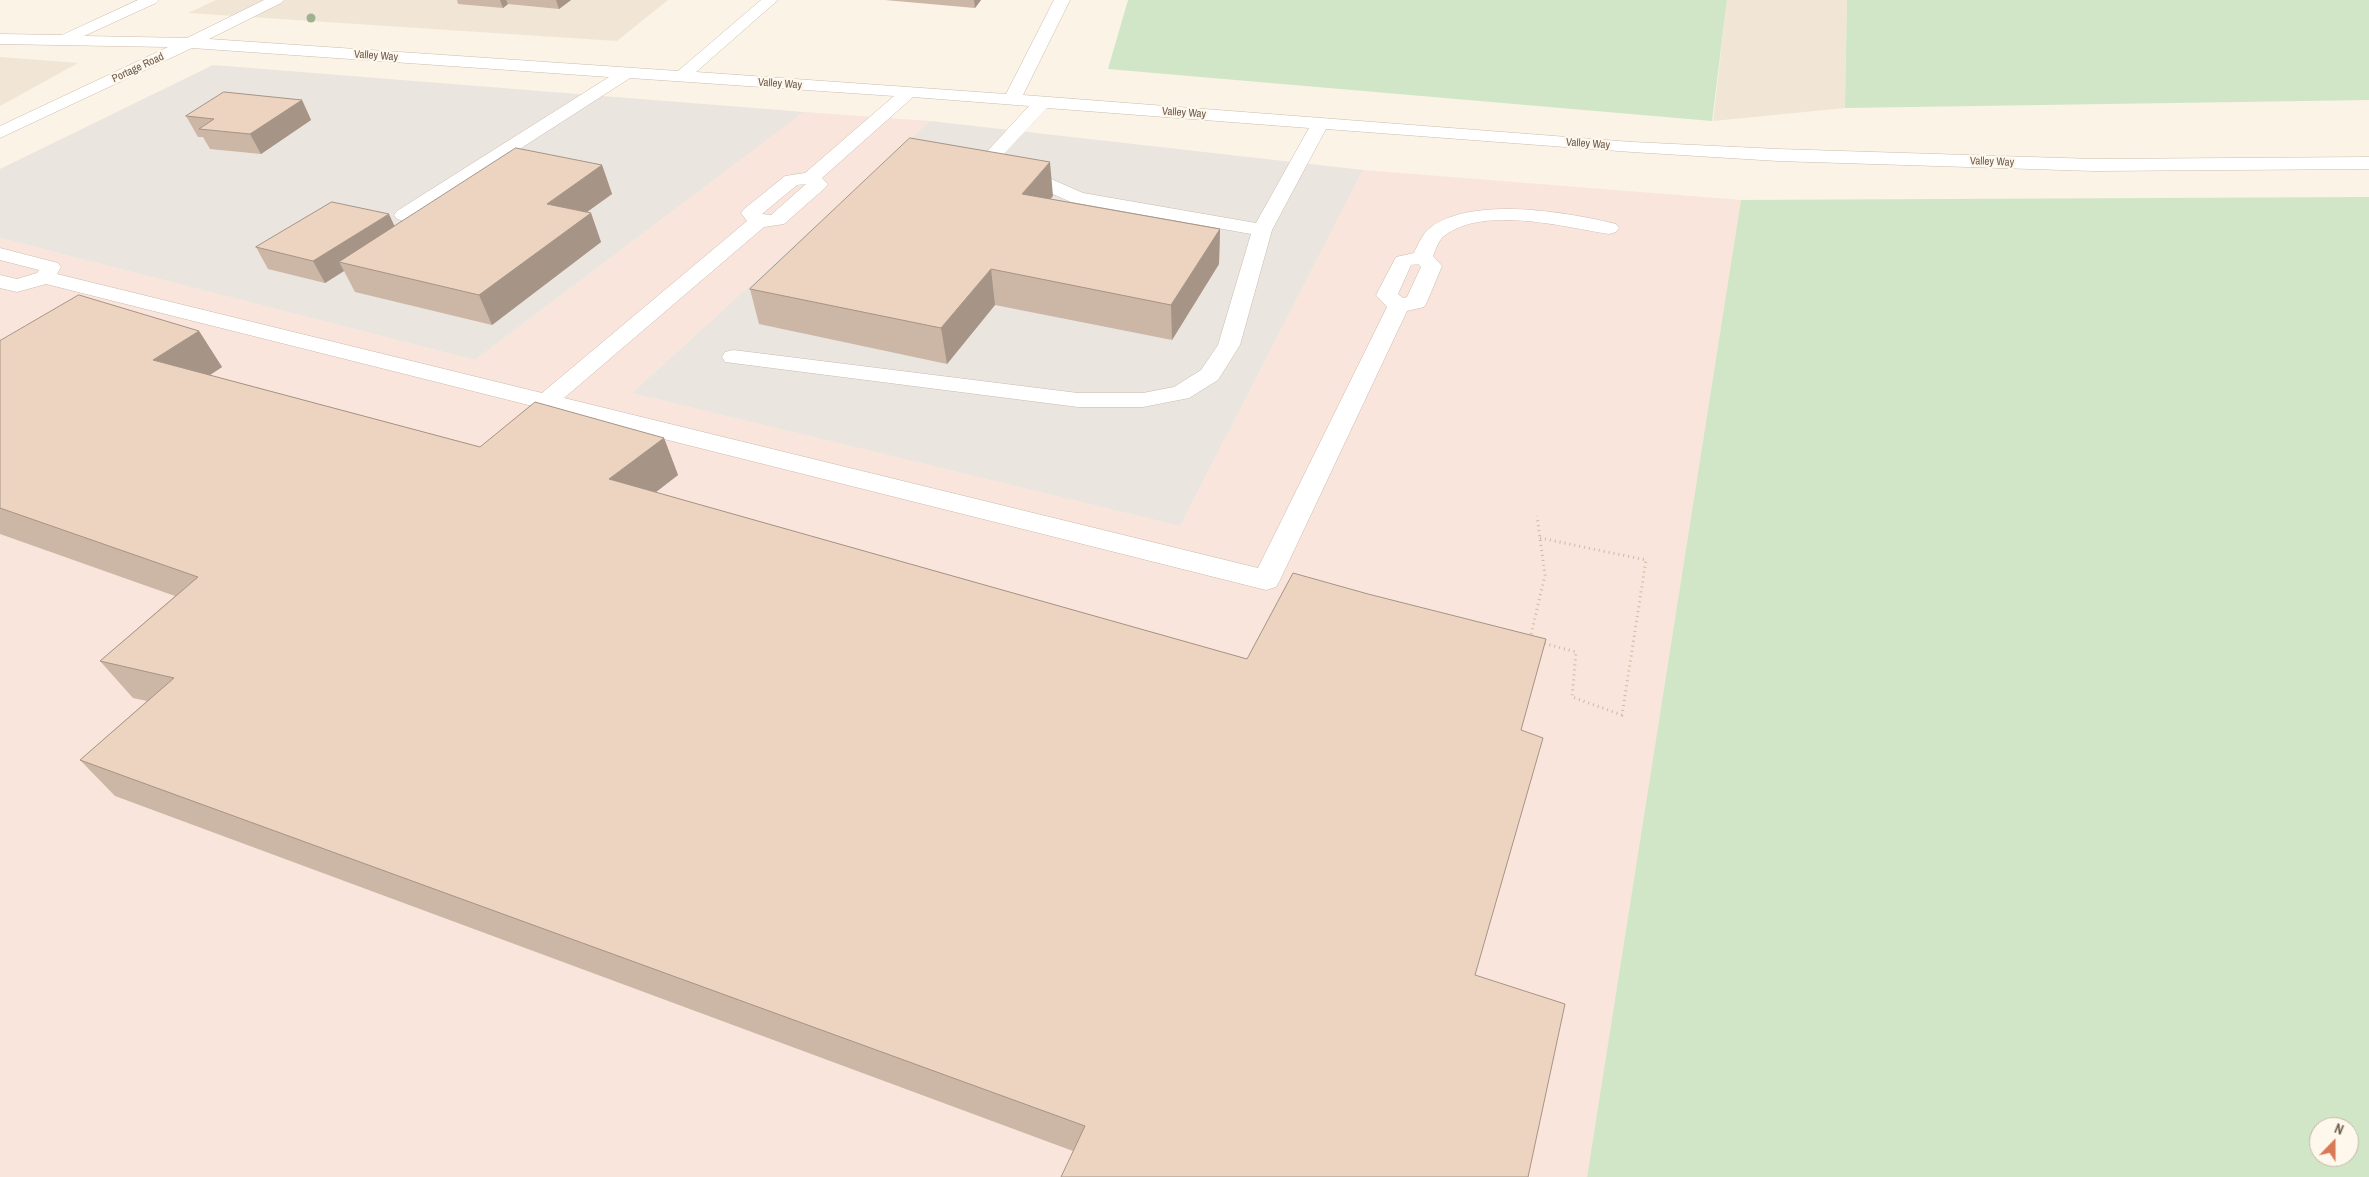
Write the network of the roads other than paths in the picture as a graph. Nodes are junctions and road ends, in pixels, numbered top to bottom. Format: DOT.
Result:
graph roads {
  1 [pos="150,0"];
  2 [pos="276,0"];
  3 [pos="770,0"];
  4 [pos="1062,0"];
  5 [pos="0,39"];
  6 [pos="63,39"];
  7 [pos="190,43"];
  8 [pos="626,74"];
  9 [pos="681,77"];
  10 [pos="909,92"];
  11 [pos="1012,100"];
  12 [pos="1043,102"];
  13 [pos="1320,123"];
  14 [pos="0,133"];
  15 [pos="2369,164"];
  16 [pos="404,216"];
  17 [pos="1609,228"];
  18 [pos="1262,230"];
  19 [pos="0,254"];
  20 [pos="1422,257"];
  21 [pos="45,277"];
  22 [pos="0,281"];
  23 [pos="1398,306"];
  24 [pos="733,357"];
  25 [pos="546,401"];
  1 -- 6 [label="street"];
  2 -- 7 [label="street, Portage Road"];
  3 -- 9 [label="street"];
  4 -- 11 [label="street"];
  5 -- 6 [label="street, Valley Way"];
  6 -- 7 [label="street, Valley Way"];
  7 -- 8 [label="street, Valley Way"];
  7 -- 14 [label="street, Portage Road"];
  8 -- 9 [label="street, Valley Way"];
  8 -- 16 [label="street"];
  9 -- 10 [label="street, Valley Way"];
  10 -- 11 [label="street, Valley Way"];
  10 -- 25 [label="street"];
  11 -- 12 [label="street, Valley Way"];
  12 -- 13 [label="street, Valley Way"];
  12 -- 18 [label="street"];
  13 -- 15 [label="street, Valley Way"];
  13 -- 18 [label="street"];
  17 -- 20 [label="street"];
  18 -- 24 [label="street"];
  19 -- 21 [label="street"];
  20 -- 23 [label="street"];
  20 -- 23 [label="street"];
  21 -- 22 [label="street"];
  21 -- 25 [label="street"];
  23 -- 25 [label="street"];
}
